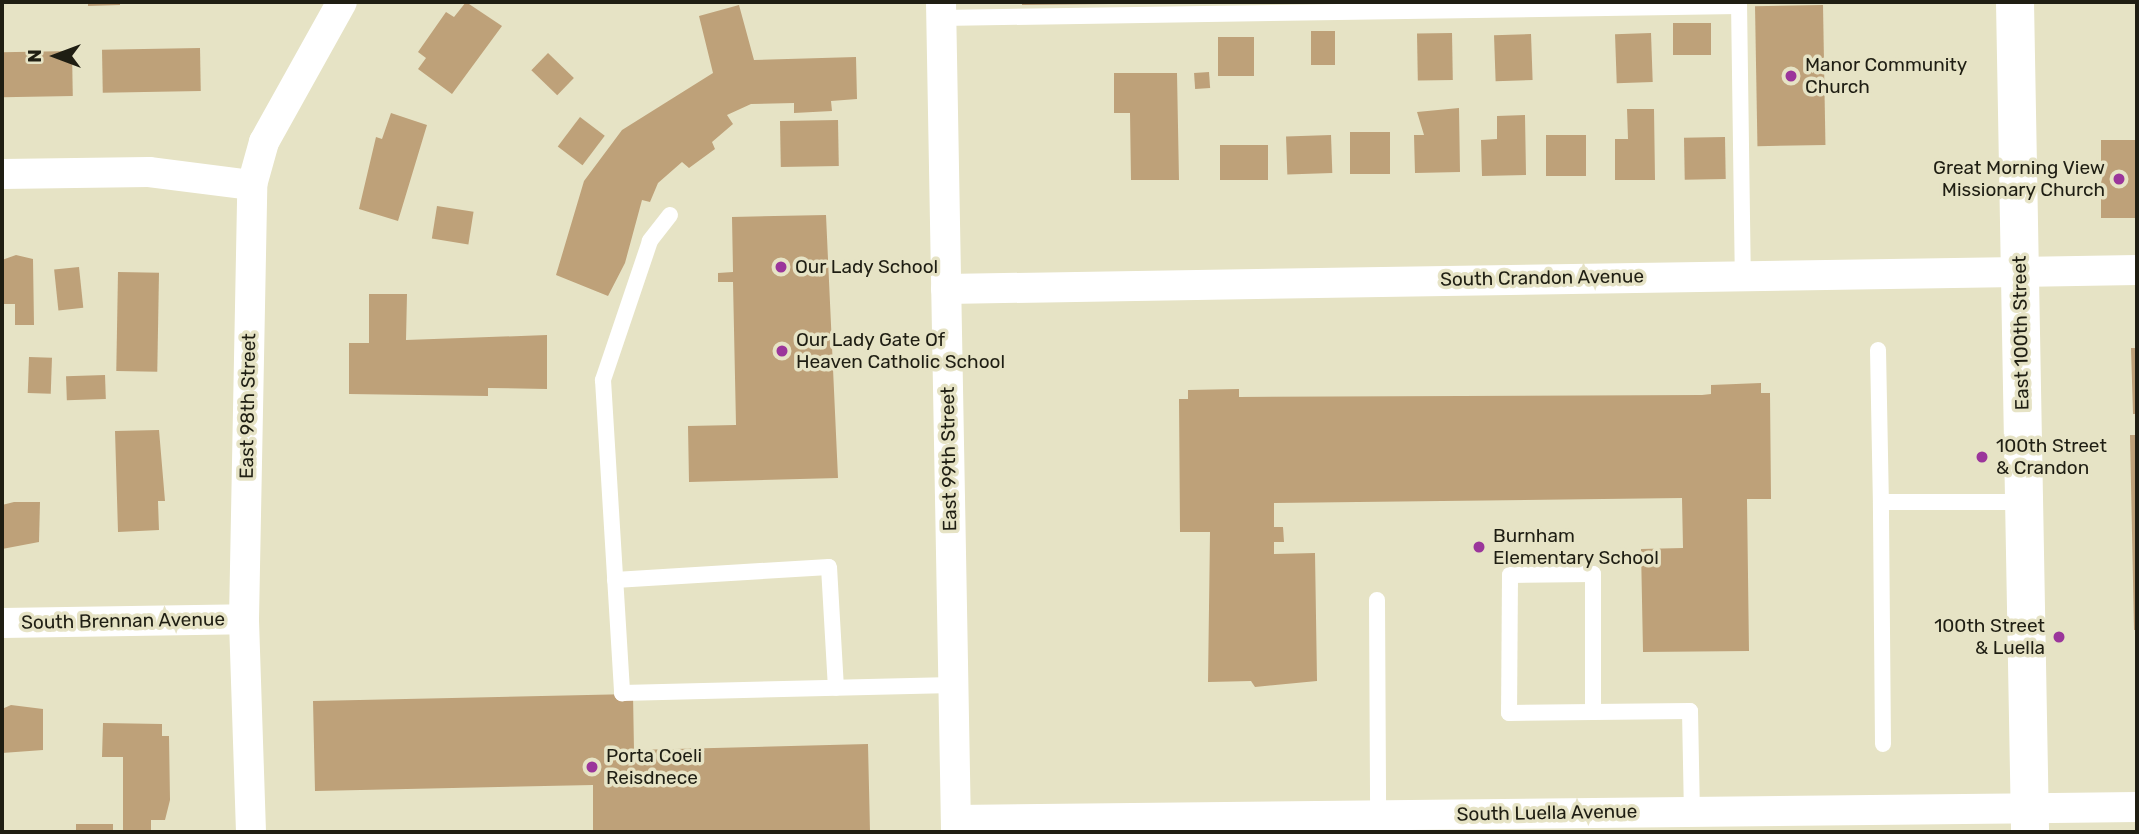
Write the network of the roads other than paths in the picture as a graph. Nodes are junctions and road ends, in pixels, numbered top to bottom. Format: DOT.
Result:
graph roads {
  1 [pos="342,2"];
  2 [pos="2015,2"];
  3 [pos="1739,4"];
  4 [pos="941,10"];
  5 [pos="2,174"];
  6 [pos="252,185"];
  7 [pos="670,215"];
  8 [pos="2137,270"];
  9 [pos="2020,271"];
  10 [pos="1743,274"];
  11 [pos="946,289"];
  12 [pos="1878,350"];
  13 [pos="1881,502"];
  14 [pos="2024,502"];
  15 [pos="615,580"];
  16 [pos="1377,600"];
  17 [pos="244,619"];
  18 [pos="2,623"];
  19 [pos="953,685"];
  20 [pos="836,688"];
  21 [pos="1594,712"];
  22 [pos="1882,744"];
  23 [pos="2137,807"];
  24 [pos="1692,812"];
  25 [pos="1378,815"];
  26 [pos="2030,820"];
  27 [pos="1759,822"];
  28 [pos="956,826"];
  29 [pos="251,832"];
  1 -- 6 [label="street, East 98th Street"];
  2 -- 9 [label="main road, East 100th Street"];
  3 -- 4 [label="lane"];
  3 -- 10 [label="lane"];
  4 -- 11 [label="street, East 99th Street"];
  5 -- 6 [label="street"];
  6 -- 17 [label="street, East 98th Street"];
  7 -- 15 [label="lane"];
  8 -- 9 [label="street, South Crandon Avenue"];
  9 -- 10 [label="street, South Crandon Avenue"];
  9 -- 14 [label="main road, East 100th Street"];
  10 -- 11 [label="street, South Crandon Avenue"];
  11 -- 19 [label="street, East 99th Street"];
  12 -- 13 [label="lane"];
  13 -- 14 [label="lane"];
  13 -- 22 [label="lane"];
  14 -- 26 [label="main road, East 100th Street"];
  15 -- 20 [label="lane"];
  15 -- 20 [label="lane"];
  16 -- 25 [label="lane"];
  17 -- 18 [label="street, South Brennan Avenue"];
  17 -- 29 [label="street, East 98th Street"];
  19 -- 20 [label="lane"];
  19 -- 28 [label="street, East 99th Street"];
  21 -- 21 [label="lane"];
  21 -- 24 [label="lane"];
  23 -- 26 [label="street, South Luella Avenue"];
  24 -- 25 [label="street, South Luella Avenue"];
  24 -- 27 [label="street, South Luella Avenue"];
  25 -- 28 [label="street, South Luella Avenue"];
  26 -- 27 [label="street, South Luella Avenue"];
}
